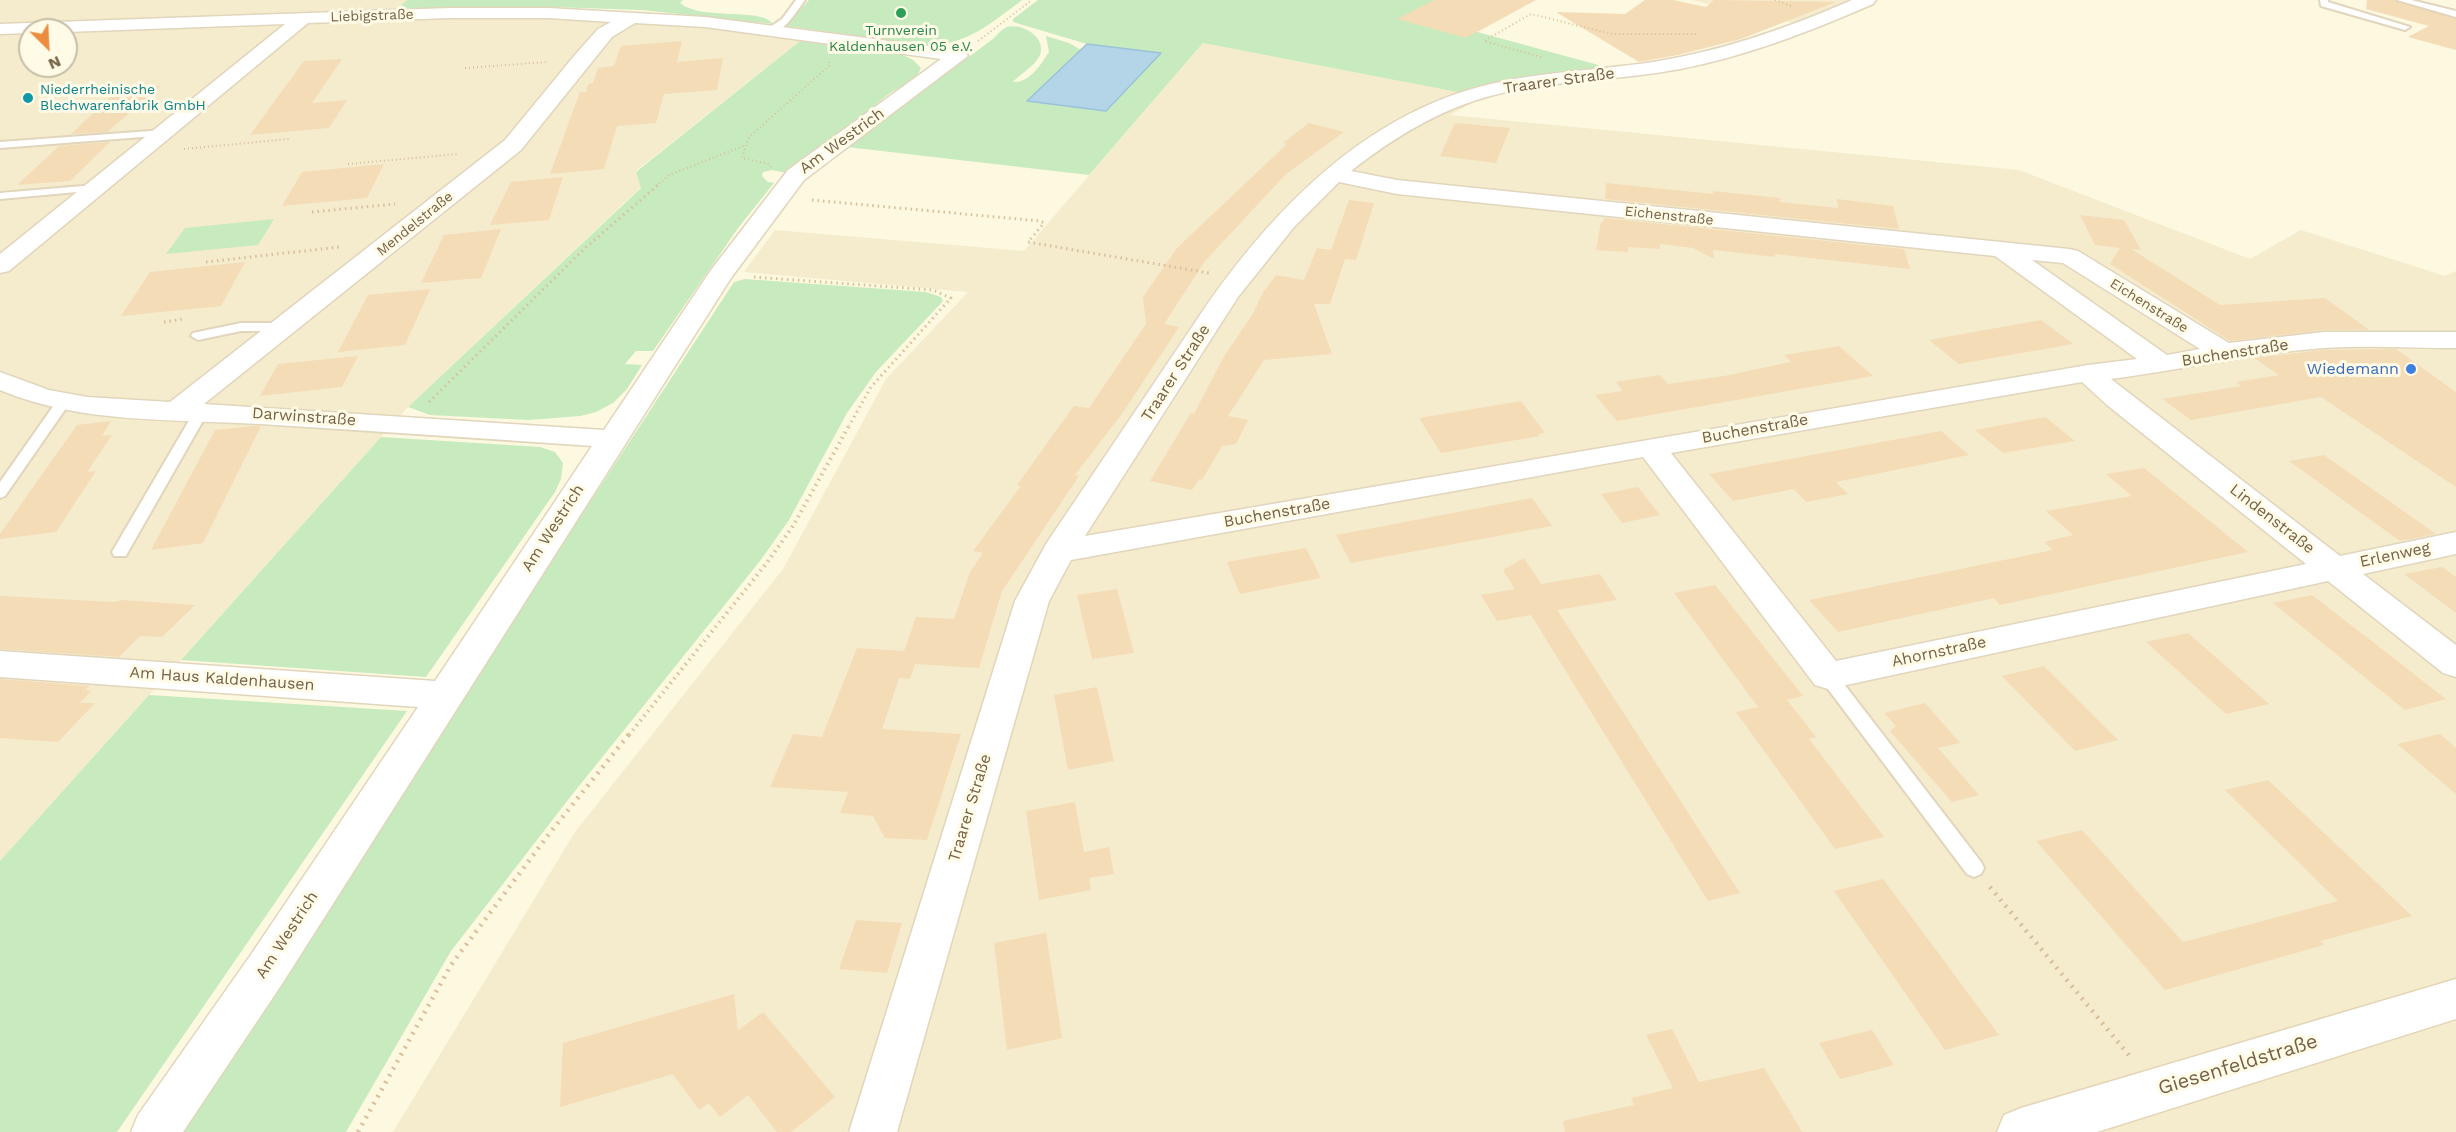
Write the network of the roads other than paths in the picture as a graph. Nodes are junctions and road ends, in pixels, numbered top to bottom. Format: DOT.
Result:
graph roads {
  1 [pos="801,0"];
  2 [pos="1867,0"];
  3 [pos="2324,0"];
  4 [pos="2401,0"];
  5 [pos="178,7"];
  6 [pos="2456,14"];
  7 [pos="633,17"];
  8 [pos="304,18"];
  9 [pos="165,22"];
  10 [pos="2405,27"];
  11 [pos="0,29"];
  12 [pos="770,31"];
  13 [pos="958,56"];
  14 [pos="164,133"];
  15 [pos="0,145"];
  16 [pos="1335,175"];
  17 [pos="95,188"];
  18 [pos="0,196"];
  19 [pos="8,251"];
  20 [pos="2004,251"];
  21 [pos="0,266"];
  22 [pos="283,327"];
  23 [pos="198,336"];
  24 [pos="2456,340"];
  25 [pos="2224,352"];
  26 [pos="2162,364"];
  27 [pos="2088,373"];
  28 [pos="0,380"];
  29 [pos="64,401"];
  30 [pos="189,411"];
  31 [pos="611,439"];
  32 [pos="1651,447"];
  33 [pos="0,493"];
  34 [pos="2456,543"];
  35 [pos="120,552"];
  36 [pos="1058,552"];
  37 [pos="2334,568"];
  38 [pos="0,664"];
  39 [pos="2456,664"];
  40 [pos="1828,676"];
  41 [pos="444,695"];
  42 [pos="1974,868"];
  43 [pos="2456,999"];
  44 [pos="155,1132"];
  45 [pos="873,1132"];
  46 [pos="2021,1132"];
  1 -- 12 [label="lane"];
  2 -- 16 [label="street, Traarer Straße"];
  3 -- 10 [label="lane"];
  4 -- 6 [label="lane"];
  5 -- 9 [label="street"];
  7 -- 8 [label="street, Liebigstraße"];
  7 -- 12 [label="street, Liebigstraße"];
  7 -- 22 [label="street, Mendelstraße"];
  8 -- 9 [label="street, Liebigstraße"];
  8 -- 14 [label="street"];
  9 -- 11 [label="street, Liebigstraße"];
  12 -- 13 [label="street, Liebigstraße"];
  13 -- 31 [label="street, Am Westrich"];
  14 -- 15 [label="lane"];
  14 -- 17 [label="street"];
  16 -- 20 [label="street, Eichenstraße"];
  16 -- 36 [label="street, Traarer Straße"];
  17 -- 18 [label="lane"];
  17 -- 19 [label="street"];
  19 -- 21 [label="street"];
  20 -- 25 [label="street, Eichenstraße"];
  20 -- 26 [label="street, Eichenstraße"];
  22 -- 23 [label="lane"];
  22 -- 30 [label="street, Mendelstraße"];
  24 -- 25 [label="street, Buchenstraße"];
  25 -- 26 [label="street, Buchenstraße"];
  26 -- 27 [label="street, Buchenstraße"];
  27 -- 32 [label="street, Buchenstraße"];
  27 -- 37 [label="street, Lindenstraße"];
  28 -- 29 [label="street, Darwinstraße"];
  29 -- 30 [label="street, Darwinstraße"];
  29 -- 33 [label="lane"];
  30 -- 31 [label="street, Darwinstraße"];
  30 -- 35 [label="lane"];
  31 -- 41 [label="street, Am Westrich"];
  32 -- 36 [label="street, Buchenstraße"];
  32 -- 40 [label="street"];
  34 -- 37 [label="street, Erlenweg"];
  36 -- 45 [label="street, Traarer Straße"];
  37 -- 39 [label="street, Lindenstraße"];
  37 -- 40 [label="street, Ahornstraße"];
  38 -- 41 [label="street, Am Haus Kaldenhausen"];
  40 -- 42 [label="lane"];
  41 -- 44 [label="street, Am Westrich"];
  43 -- 46 [label="street, Giesenfeldstraße"];
}
